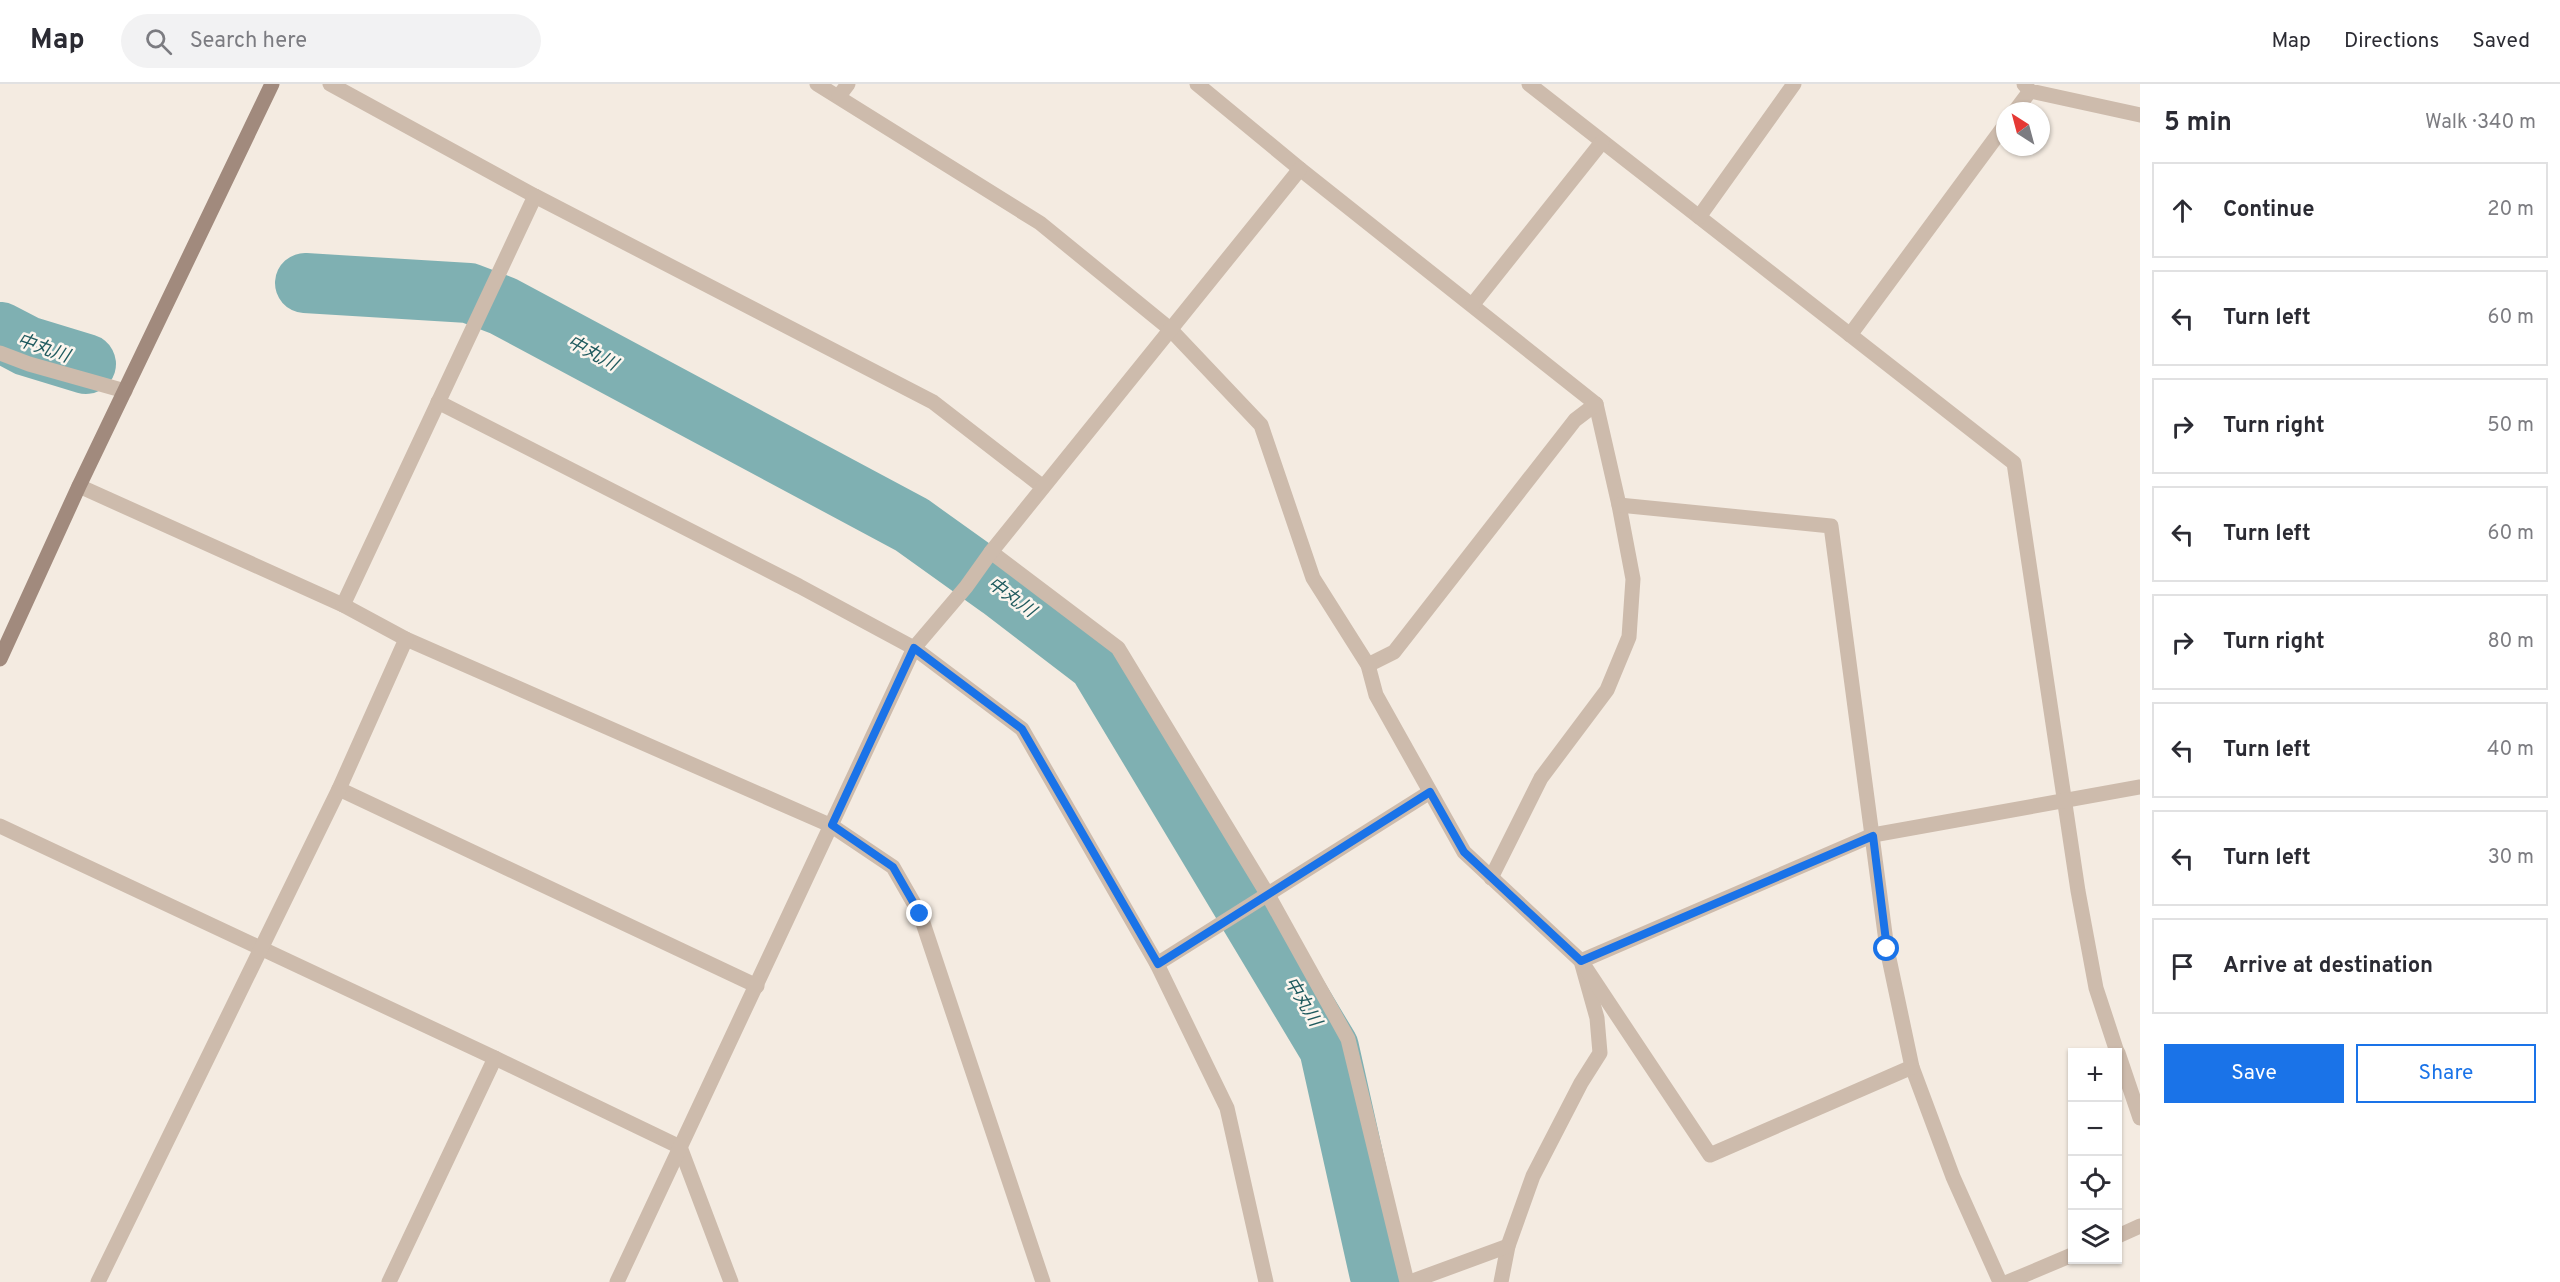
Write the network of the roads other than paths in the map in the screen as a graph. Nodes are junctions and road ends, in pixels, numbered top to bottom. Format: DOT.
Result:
graph roads {
  1 [pos="272,84"];
  2 [pos="330,84"];
  3 [pos="817,84"];
  4 [pos="1197,84"];
  5 [pos="1794,84"];
  6 [pos="1538,87"];
  7 [pos="2027,88"];
  8 [pos="844,90"];
  9 [pos="2020,102"];
  10 [pos="2140,115"];
  11 [pos="1996,137"];
  12 [pos="1602,142"];
  13 [pos="1300,170"];
  14 [pos="536,196"];
  15 [pos="1699,217"];
  16 [pos="1473,304"];
  17 [pos="1170,329"];
  18 [pos="1850,335"];
  19 [pos="0,353"];
  20 [pos="125,391"];
  21 [pos="438,402"];
  22 [pos="1596,404"];
  23 [pos="80,486"];
  24 [pos="1043,487"];
  25 [pos="1619,505"];
  26 [pos="988,557"];
  27 [pos="343,605"];
  28 [pos="406,639"];
  29 [pos="914,648"];
  30 [pos="0,659"];
  31 [pos="1368,665"];
  32 [pos="2140,787"];
  33 [pos="339,789"];
  34 [pos="1430,792"];
  35 [pos="2064,800"];
  36 [pos="832,825"];
  37 [pos="0,826"];
  38 [pos="1873,836"];
  39 [pos="1491,878"];
  40 [pos="1268,895"];
  41 [pos="259,949"];
  42 [pos="1581,961"];
  43 [pos="1158,964"];
  44 [pos="757,986"];
  45 [pos="2115,1048"];
  46 [pos="495,1058"];
  47 [pos="1912,1067"];
  48 [pos="2122,1067"];
  49 [pos="2140,1118"];
  50 [pos="680,1147"];
  51 [pos="2140,1226"];
  52 [pos="2122,1234"];
  53 [pos="1508,1246"];
  54 [pos="2068,1257"];
  55 [pos="98,1282"];
  56 [pos="389,1282"];
  57 [pos="617,1282"];
  58 [pos="731,1282"];
  59 [pos="1043,1282"];
  60 [pos="1266,1282"];
  61 [pos="1408,1282"];
  62 [pos="1500,1282"];
  63 [pos="2000,1282"];
  64 [pos="2008,1282"];
  1 -- 20 [label="street"];
  2 -- 14 [label="street"];
  3 -- 8 [label="street"];
  4 -- 13 [label="street"];
  5 -- 15 [label="street"];
  6 -- 12 [label="street"];
  7 -- 9 [label="street"];
  7 -- 10 [label="street"];
  8 -- 17 [label="street"];
  11 -- 18 [label="street"];
  12 -- 15 [label="street"];
  12 -- 16 [label="street"];
  13 -- 16 [label="street"];
  13 -- 17 [label="street"];
  14 -- 21 [label="street"];
  14 -- 24 [label="street"];
  15 -- 18 [label="street"];
  16 -- 22 [label="street"];
  17 -- 24 [label="street"];
  17 -- 31 [label="street"];
  18 -- 35 [label="street"];
  19 -- 20 [label="street"];
  20 -- 23 [label="street"];
  21 -- 27 [label="street"];
  21 -- 29 [label="street"];
  22 -- 25 [label="street"];
  22 -- 31 [label="street"];
  23 -- 27 [label="street"];
  23 -- 30 [label="street"];
  24 -- 26 [label="street"];
  25 -- 38 [label="street"];
  25 -- 39 [label="street"];
  26 -- 29 [label="street"];
  26 -- 40 [label="street"];
  27 -- 28 [label="street"];
  28 -- 33 [label="street"];
  28 -- 36 [label="street"];
  29 -- 36 [label="street"];
  29 -- 43 [label="street"];
  31 -- 34 [label="street"];
  32 -- 35 [label="street"];
  33 -- 41 [label="street"];
  33 -- 44 [label="street"];
  34 -- 39 [label="street"];
  34 -- 40 [label="street"];
  35 -- 38 [label="street"];
  35 -- 45 [label="street"];
  36 -- 44 [label="street"];
  36 -- 59 [label="street"];
  37 -- 41 [label="street"];
  38 -- 42 [label="street"];
  38 -- 47 [label="street"];
  39 -- 42 [label="street"];
  40 -- 43 [label="street"];
  40 -- 61 [label="street"];
  41 -- 46 [label="street"];
  41 -- 55 [label="street"];
  42 -- 47 [label="street"];
  42 -- 53 [label="street"];
  43 -- 60 [label="street"];
  44 -- 50 [label="street"];
  46 -- 50 [label="street"];
  46 -- 56 [label="street"];
  47 -- 63 [label="street"];
  48 -- 49 [label="street"];
  50 -- 57 [label="street"];
  50 -- 58 [label="street"];
  51 -- 52 [label="street"];
  53 -- 61 [label="street"];
  53 -- 62 [label="street"];
  54 -- 64 [label="street"];
}
